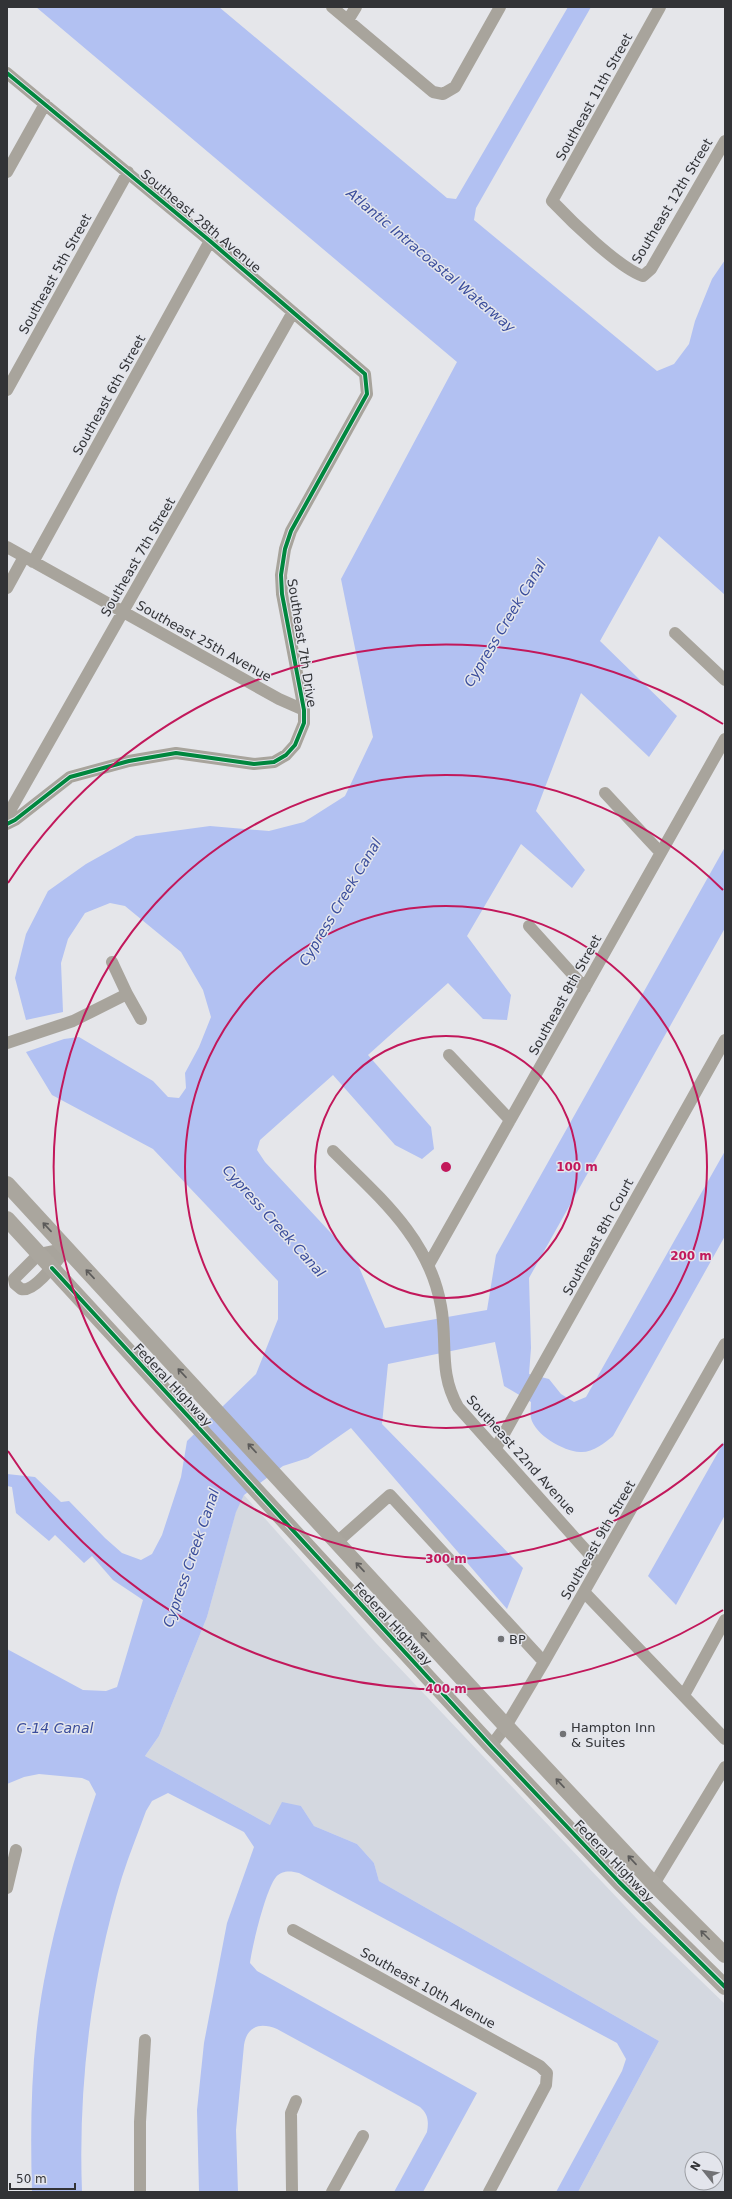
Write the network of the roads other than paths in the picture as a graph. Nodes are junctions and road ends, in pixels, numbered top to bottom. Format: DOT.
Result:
graph roads {
  1 [pos="332,7"];
  2 [pos="356,7"];
  3 [pos="500,7"];
  4 [pos="660,7"];
  5 [pos="348,20"];
  6 [pos="7,72"];
  7 [pos="45,104"];
  8 [pos="725,141"];
  9 [pos="7,172"];
  10 [pos="128,172"];
  11 [pos="210,241"];
  12 [pos="643,276"];
  13 [pos="293,312"];
  14 [pos="7,390"];
  15 [pos="367,394"];
  16 [pos="7,547"];
  17 [pos="29,559"];
  18 [pos="7,588"];
  19 [pos="123,612"];
  20 [pos="675,633"];
  21 [pos="725,680"];
  22 [pos="304,710"];
  23 [pos="725,739"];
  24 [pos="605,793"];
  25 [pos="7,816"];
  26 [pos="7,824"];
  27 [pos="660,852"];
  28 [pos="529,926"];
  29 [pos="112,962"];
  30 [pos="585,988"];
  31 [pos="127,994"];
  32 [pos="141,1019"];
  33 [pos="725,1040"];
  34 [pos="7,1043"];
  35 [pos="449,1056"];
  36 [pos="510,1120"];
  37 [pos="334,1151"];
  38 [pos="7,1184"];
  39 [pos="7,1219"];
  40 [pos="67,1248"];
  41 [pos="39,1254"];
  42 [pos="429,1264"];
  43 [pos="52,1268"];
  44 [pos="725,1344"];
  45 [pos="496,1448"];
  46 [pos="338,1542"];
  47 [pos="599,1564"];
  48 [pos="337,1578"];
  49 [pos="584,1592"];
  50 [pos="384,1593"];
  51 [pos="363,1607"];
  52 [pos="406,1616"];
  53 [pos="725,1620"];
  54 [pos="544,1662"];
  55 [pos="684,1695"];
  56 [pos="506,1726"];
  57 [pos="725,1739"];
  58 [pos="491,1746"];
  59 [pos="725,1767"];
  60 [pos="16,1850"];
  61 [pos="619,1882"];
  62 [pos="654,1884"];
  63 [pos="7,1888"];
  64 [pos="650,1913"];
  65 [pos="688,1918"];
  66 [pos="293,1930"];
  67 [pos="725,1955"];
  68 [pos="725,1987"];
  69 [pos="145,2040"];
  70 [pos="296,2101"];
  71 [pos="363,2136"];
  72 [pos="140,2192"];
  73 [pos="292,2192"];
  74 [pos="332,2192"];
  75 [pos="489,2192"];
  1 -- 5 [label="street"];
  2 -- 5 [label="street"];
  3 -- 5 [label="street"];
  4 -- 12 [label="street, Southeast 11th Street"];
  6 -- 7 [label="street, Southeast 28th Avenue"];
  7 -- 9 [label="street"];
  7 -- 10 [label="street, Southeast 28th Avenue"];
  8 -- 12 [label="street, Southeast 12th Street"];
  10 -- 11 [label="street, Southeast 28th Avenue"];
  10 -- 14 [label="street, Southeast 5th Street"];
  11 -- 13 [label="street, Southeast 28th Avenue"];
  11 -- 17 [label="street, Southeast 6th Street"];
  13 -- 15 [label="street, Southeast 28th Avenue"];
  13 -- 19 [label="street, Southeast 7th Street"];
  15 -- 22 [label="street, Southeast 7th Drive"];
  16 -- 17 [label="street, Southeast 25th Avenue"];
  17 -- 18 [label="street, Southeast 6th Street"];
  17 -- 19 [label="street, Southeast 25th Avenue"];
  19 -- 22 [label="street, Southeast 25th Avenue"];
  19 -- 25 [label="street, Southeast 7th Street"];
  20 -- 21 [label="street"];
  22 -- 26 [label="street, Southeast 7th Drive"];
  23 -- 27 [label="street, Southeast 8th Street"];
  24 -- 27 [label="street"];
  27 -- 30 [label="street, Southeast 8th Street"];
  28 -- 30 [label="street"];
  29 -- 31 [label="street"];
  30 -- 36 [label="street, Southeast 8th Street"];
  31 -- 32 [label="street"];
  31 -- 34 [label="street"];
  33 -- 45 [label="street, Southeast 8th Court"];
  35 -- 36 [label="street"];
  36 -- 42 [label="street, Southeast 8th Street"];
  37 -- 42 [label="street, Southeast 22nd Avenue"];
  40 -- 38 [label="main road, Federal Highway, one-way"];
  39 -- 41 [label="main road, Federal Highway"];
  40 -- 41 [label="street"];
  40 -- 43 [label="street"];
  46 -- 40 [label="main road, Federal Highway, one-way"];
  41 -- 43 [label="main road, Federal Highway"];
  41 -- 43 [label="street"];
  42 -- 45 [label="street, Southeast 22nd Avenue"];
  43 -- 48 [label="main road, Federal Highway"];
  44 -- 47 [label="street, Southeast 9th Street"];
  45 -- 47 [label="street, Southeast 22nd Avenue"];
  50 -- 46 [label="main road, Federal Highway, one-way"];
  46 -- 54 [label="street"];
  47 -- 49 [label="street, Southeast 9th Street"];
  48 -- 50 [label="main road"];
  48 -- 51 [label="main road, Federal Highway"];
  49 -- 54 [label="street, Southeast 9th Street"];
  49 -- 55 [label="street"];
  50 -- 52 [label="main road, Federal Highway"];
  51 -- 52 [label="main road"];
  51 -- 58 [label="main road, Federal Highway"];
  56 -- 52 [label="main road, Federal Highway, one-way"];
  53 -- 55 [label="street"];
  54 -- 56 [label="street, Southeast 9th Street"];
  55 -- 57 [label="street"];
  56 -- 58 [label="street, Southeast 9th Street"];
  62 -- 56 [label="main road, Federal Highway, one-way"];
  58 -- 61 [label="main road, Federal Highway"];
  59 -- 62 [label="street"];
  60 -- 63 [label="street"];
  61 -- 62 [label="main road"];
  61 -- 64 [label="main road, Federal Highway"];
  62 -- 65 [label="main road, Federal Highway"];
  64 -- 65 [label="main road"];
  64 -- 68 [label="main road, Federal Highway"];
  67 -- 65 [label="main road, Federal Highway, one-way"];
  66 -- 75 [label="street, Southeast 10th Avenue"];
  69 -- 72 [label="street"];
  70 -- 73 [label="street"];
  71 -- 74 [label="street"];
}
